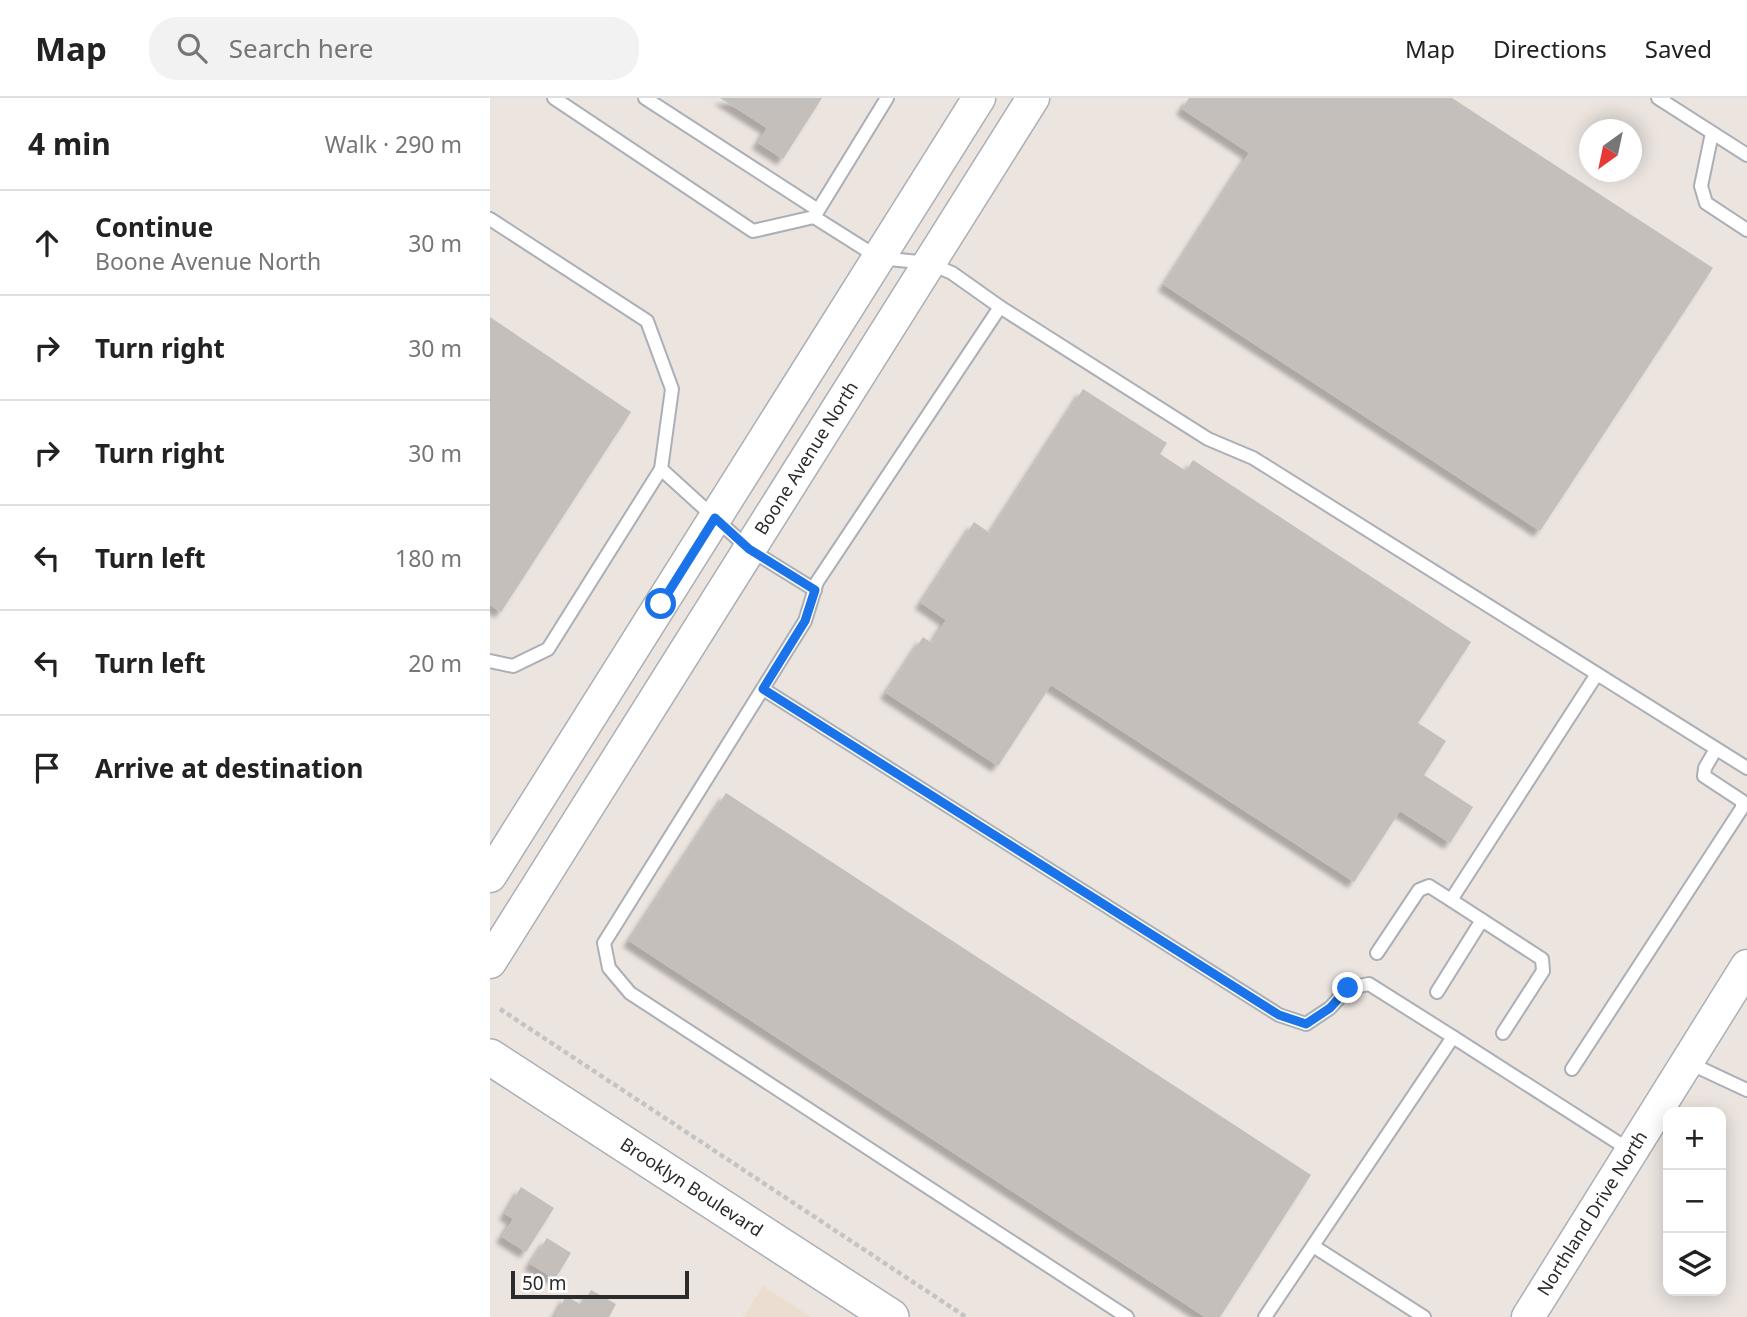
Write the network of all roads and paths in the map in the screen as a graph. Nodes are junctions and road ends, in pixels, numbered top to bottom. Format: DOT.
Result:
graph roads {
  1 [pos="554,98"];
  2 [pos="645,98"];
  3 [pos="887,98"];
  4 [pos="979,98"];
  5 [pos="1033,98"];
  6 [pos="1658,98"];
  7 [pos="1712,132"];
  8 [pos="1747,155"];
  9 [pos="816,213"];
  10 [pos="490,219"];
  11 [pos="1747,230"];
  12 [pos="879,258"];
  13 [pos="929,263"];
  14 [pos="1000,307"];
  15 [pos="661,469"];
  16 [pos="715,518"];
  17 [pos="749,549"];
  18 [pos="815,590"];
  19 [pos="490,661"];
  20 [pos="1597,674"];
  21 [pos="763,689"];
  22 [pos="1716,749"];
  23 [pos="1747,768"];
  24 [pos="490,876"];
  25 [pos="1451,900"];
  26 [pos="1482,920"];
  27 [pos="1377,953"];
  28 [pos="490,962"];
  29 [pos="1739,985"];
  30 [pos="1437,992"];
  31 [pos="500,1009"];
  32 [pos="1503,1033"];
  33 [pos="1453,1037"];
  34 [pos="490,1057"];
  35 [pos="1687,1062"];
  36 [pos="1572,1069"];
  37 [pos="1747,1090"];
  38 [pos="1631,1151"];
  39 [pos="1313,1246"];
  40 [pos="891,1317"];
  41 [pos="966,1317"];
  42 [pos="1127,1317"];
  43 [pos="1265,1317"];
  44 [pos="1424,1317"];
  45 [pos="1528,1317"];
  1 -- 9 [label="lane"];
  2 -- 9 [label="lane"];
  3 -- 9 [label="lane"];
  4 -- 12 [label="street"];
  5 -- 13 [label="street, Boone Avenue North"];
  6 -- 7 [label="lane"];
  7 -- 8 [label="lane"];
  7 -- 11 [label="lane"];
  9 -- 12 [label="lane"];
  10 -- 15 [label="lane"];
  12 -- 13 [label="lane"];
  12 -- 16 [label="street"];
  13 -- 14 [label="lane"];
  13 -- 17 [label="street, Boone Avenue North"];
  14 -- 18 [label="lane"];
  14 -- 20 [label="lane"];
  15 -- 16 [label="lane"];
  15 -- 19 [label="lane"];
  16 -- 17 [label="lane"];
  16 -- 24 [label="street"];
  17 -- 18 [label="lane"];
  17 -- 28 [label="street, Boone Avenue North"];
  18 -- 21 [label="lane"];
  20 -- 22 [label="lane"];
  20 -- 25 [label="lane"];
  21 -- 33 [label="lane"];
  21 -- 42 [label="lane"];
  22 -- 23 [label="lane"];
  22 -- 36 [label="lane"];
  25 -- 26 [label="lane"];
  25 -- 27 [label="lane"];
  26 -- 30 [label="lane"];
  26 -- 32 [label="lane"];
  29 -- 35 [label="street, Northland Drive North"];
  31 -- 41 [label="path"];
  33 -- 38 [label="lane"];
  33 -- 39 [label="lane"];
  34 -- 40 [label="main road, Brooklyn Boulevard"];
  35 -- 37 [label="lane"];
  35 -- 38 [label="street, Northland Drive North"];
  38 -- 45 [label="street, Northland Drive North"];
  39 -- 43 [label="lane"];
  39 -- 44 [label="lane"];
}
